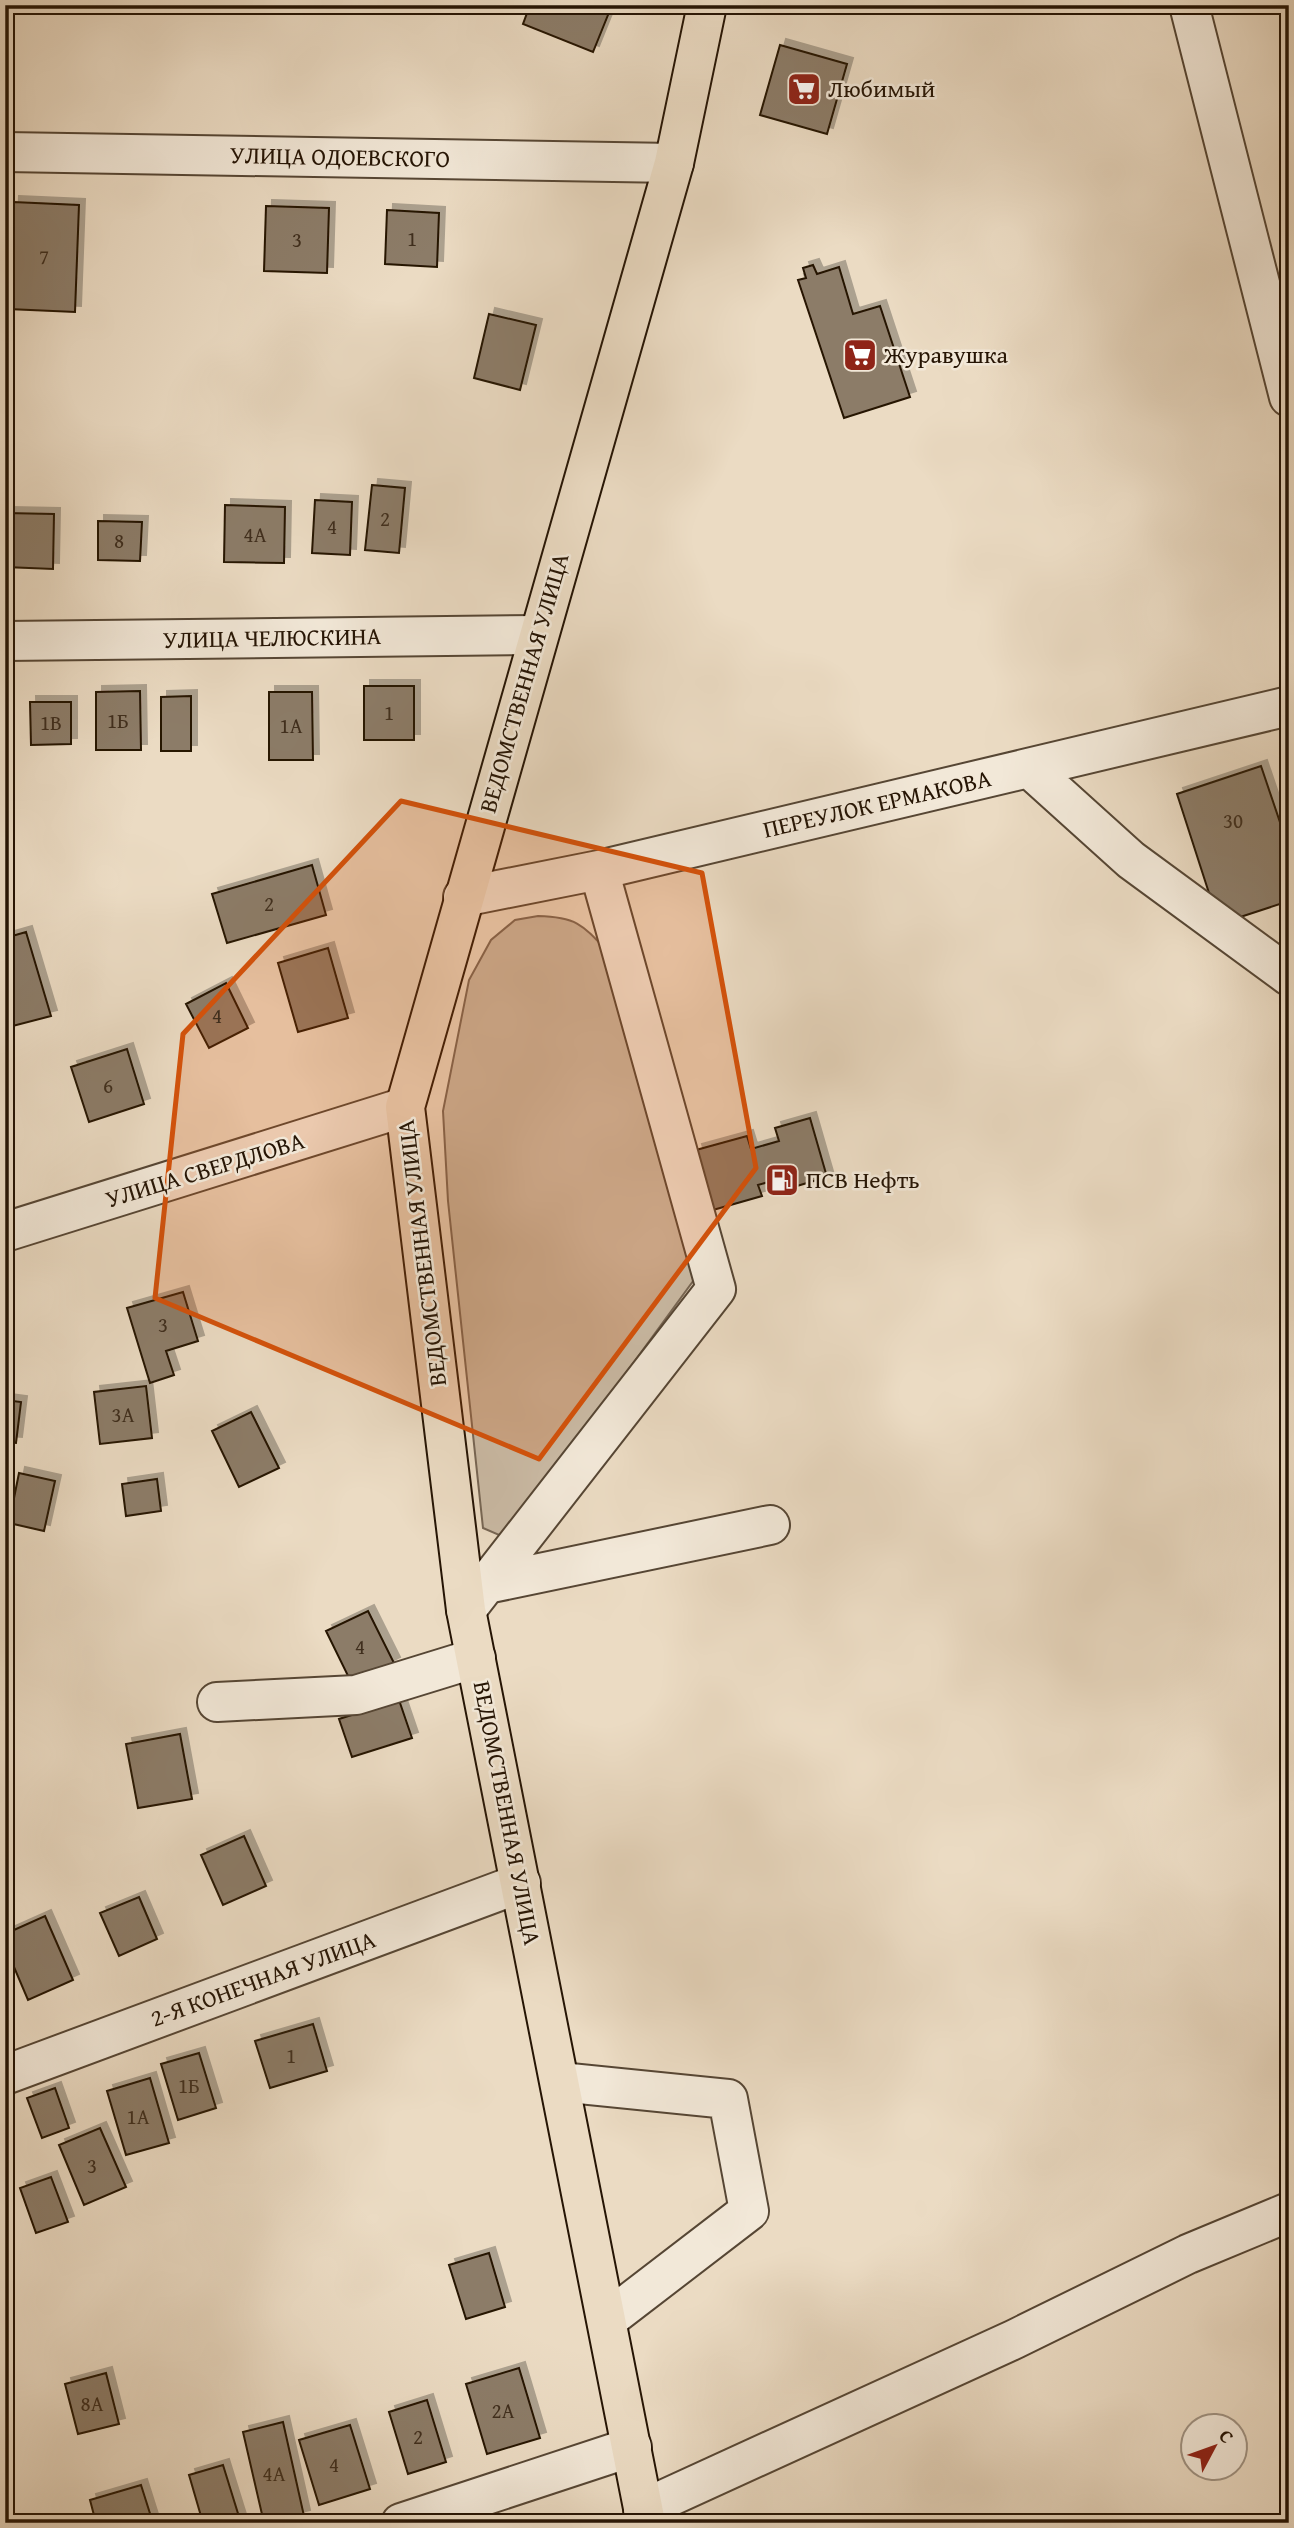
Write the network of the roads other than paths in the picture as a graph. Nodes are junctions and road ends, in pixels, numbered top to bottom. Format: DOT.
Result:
graph roads {
  1 [pos="708,5"];
  2 [pos="1189,5"];
  3 [pos="5,152"];
  4 [pos="674,163"];
  5 [pos="1289,397"];
  6 [pos="538,635"];
  7 [pos="5,641"];
  8 [pos="1289,706"];
  9 [pos="1029,768"];
  10 [pos="599,870"];
  11 [pos="463,897"];
  12 [pos="1289,976"];
  13 [pos="405,1107"];
  14 [pos="5,1233"];
  15 [pos="770,1525"];
  16 [pos="476,1597"];
  17 [pos="476,1658"];
  18 [pos="218,1702"];
  19 [pos="521,1883"];
  20 [pos="6,2075"];
  21 [pos="560,2082"];
  22 [pos="1289,2212"];
  23 [pos="607,2320"];
  24 [pos="632,2447"];
  25 [pos="644,2516"];
  26 [pos="401,2523"];
  1 -- 4 [label="main road, ВЕДОМСТВЕННАЯ УЛИЦА"];
  2 -- 5 [label="street"];
  3 -- 4 [label="street, УЛИЦА ОДОЕВСКОГО"];
  4 -- 6 [label="main road, ВЕДОМСТВЕННАЯ УЛИЦА"];
  6 -- 7 [label="street, УЛИЦА ЧЕЛЮСКИНА"];
  6 -- 11 [label="main road, ВЕДОМСТВЕННАЯ УЛИЦА"];
  8 -- 9 [label="street, ПЕРЕУЛОК ЕРМАКОВА"];
  9 -- 10 [label="street, ПЕРЕУЛОК ЕРМАКОВА"];
  9 -- 12 [label="street"];
  10 -- 11 [label="street, ПЕРЕУЛОК ЕРМАКОВА"];
  10 -- 16 [label="street"];
  11 -- 13 [label="main road, ВЕДОМСТВЕННАЯ УЛИЦА"];
  13 -- 14 [label="street, УЛИЦА СВЕРДЛОВА"];
  13 -- 16 [label="main road, ВЕДОМСТВЕННАЯ УЛИЦА"];
  15 -- 16 [label="street"];
  16 -- 17 [label="main road, ВЕДОМСТВЕННАЯ УЛИЦА"];
  17 -- 18 [label="street"];
  17 -- 19 [label="main road, ВЕДОМСТВЕННАЯ УЛИЦА"];
  19 -- 20 [label="street, 2-Я КОНЕЧНАЯ УЛИЦА"];
  19 -- 21 [label="main road, ВЕДОМСТВЕННАЯ УЛИЦА"];
  21 -- 23 [label="main road, ВЕДОМСТВЕННАЯ УЛИЦА"];
  21 -- 23 [label="street"];
  22 -- 25 [label="street"];
  23 -- 24 [label="main road, ВЕДОМСТВЕННАЯ УЛИЦА"];
  24 -- 25 [label="main road, ВЕДОМСТВЕННАЯ УЛИЦА"];
  24 -- 26 [label="street"];
}
